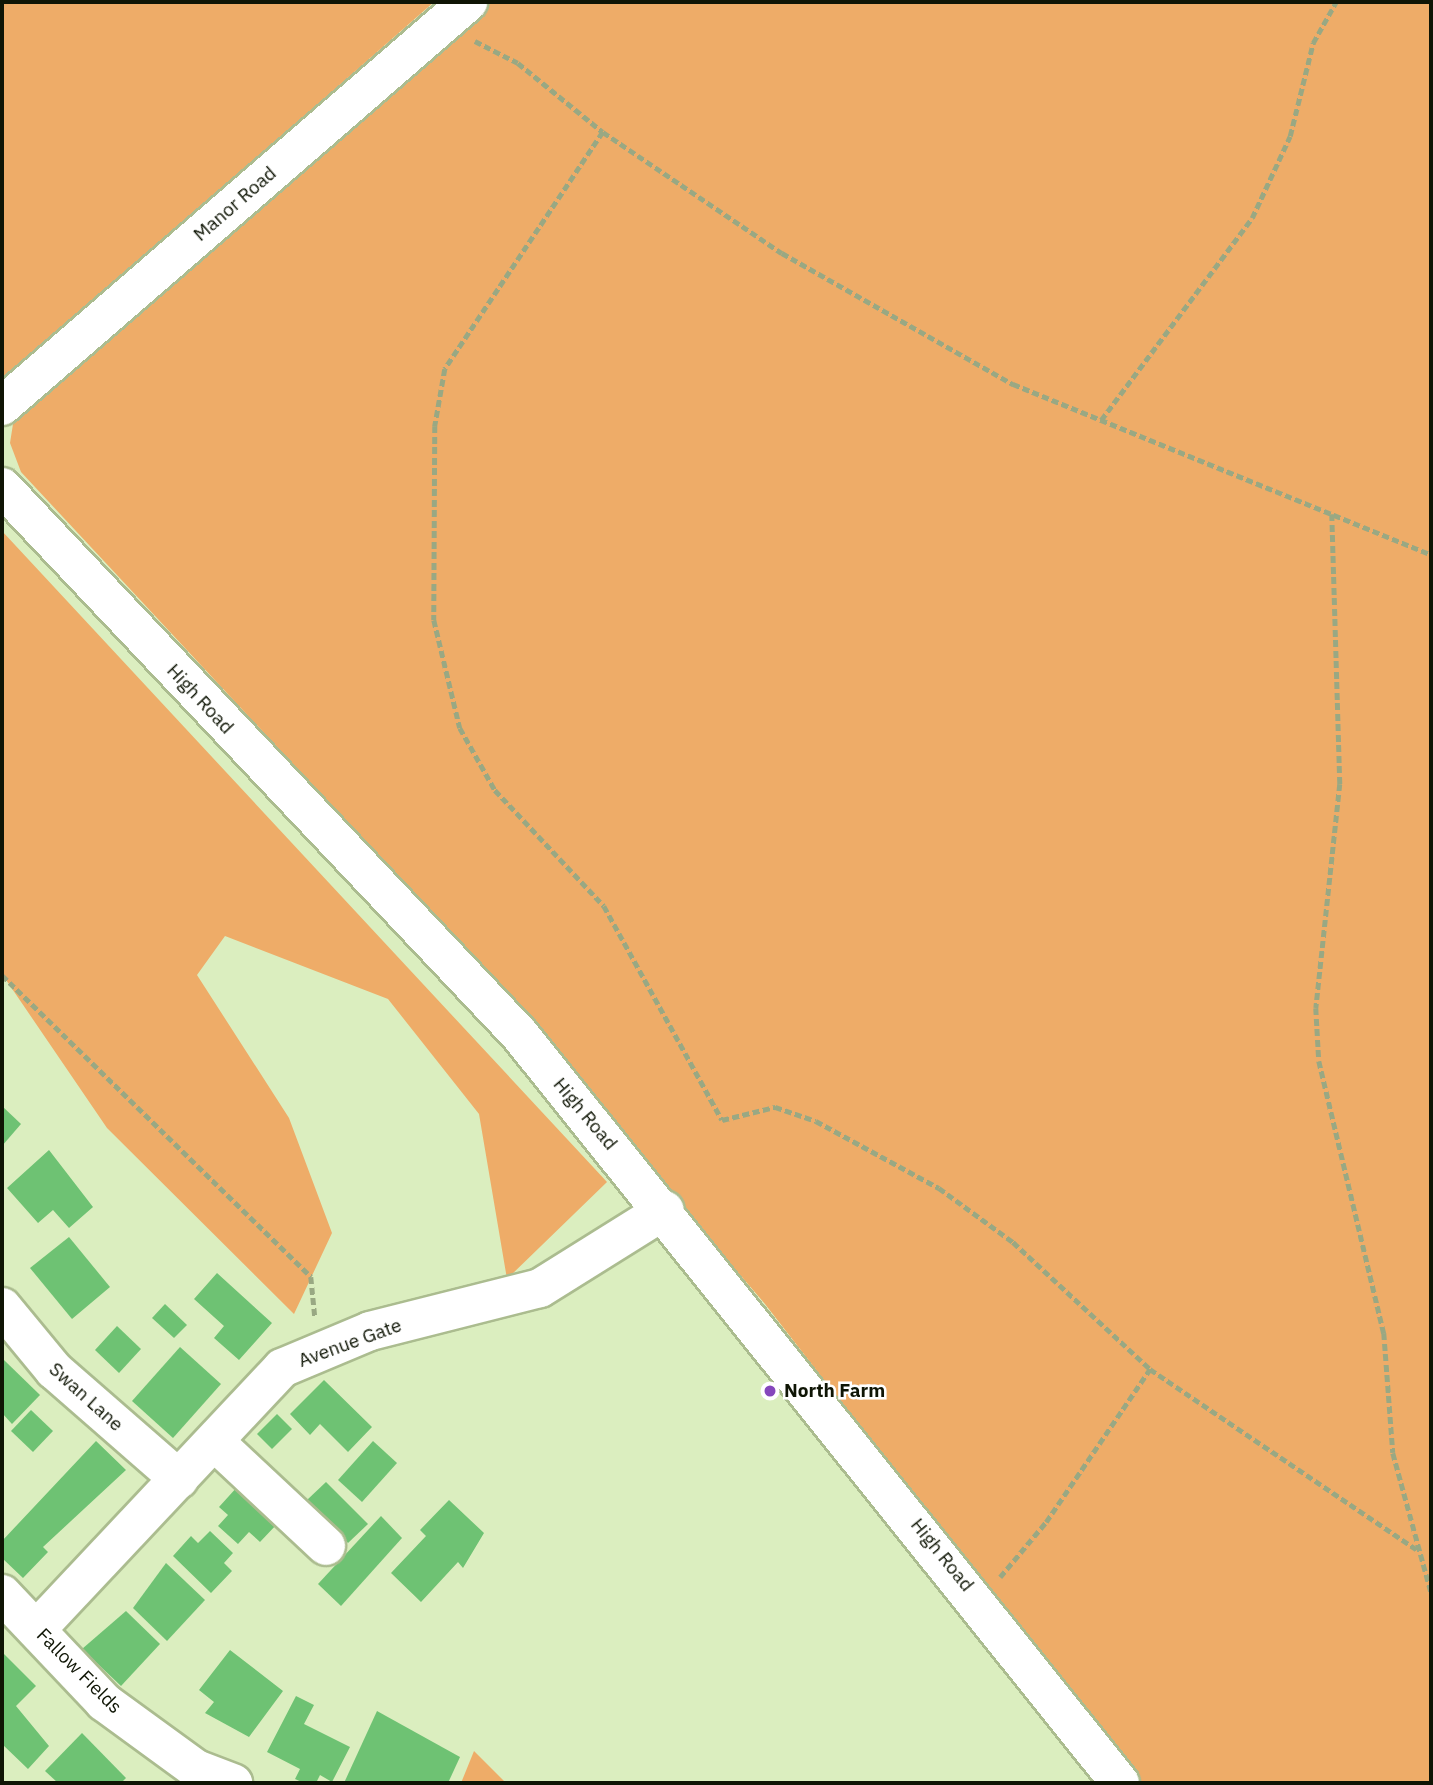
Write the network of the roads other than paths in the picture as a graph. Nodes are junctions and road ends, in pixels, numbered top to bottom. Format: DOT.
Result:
graph roads {
  1 [pos="456,13"];
  2 [pos="2,406"];
  3 [pos="2,487"];
  4 [pos="664,1210"];
  5 [pos="2,1307"];
  6 [pos="215,1442"];
  7 [pos="178,1479"];
  8 [pos="326,1546"];
  9 [pos="2,1594"];
  10 [pos="37,1629"];
  11 [pos="233,1783"];
  12 [pos="1120,1783"];
  1 -- 2 [label="street, Manor Road"];
  3 -- 4 [label="street, High Road"];
  4 -- 6 [label="street, Avenue Gate"];
  4 -- 12 [label="street, High Road"];
  5 -- 7 [label="street, Swan Lane"];
  6 -- 7 [label="street, Avenue Gate"];
  6 -- 8 [label="street"];
  7 -- 10 [label="street, Avenue Gate"];
  9 -- 10 [label="street, Fallow Fields"];
  10 -- 11 [label="street, Fallow Fields"];
}
